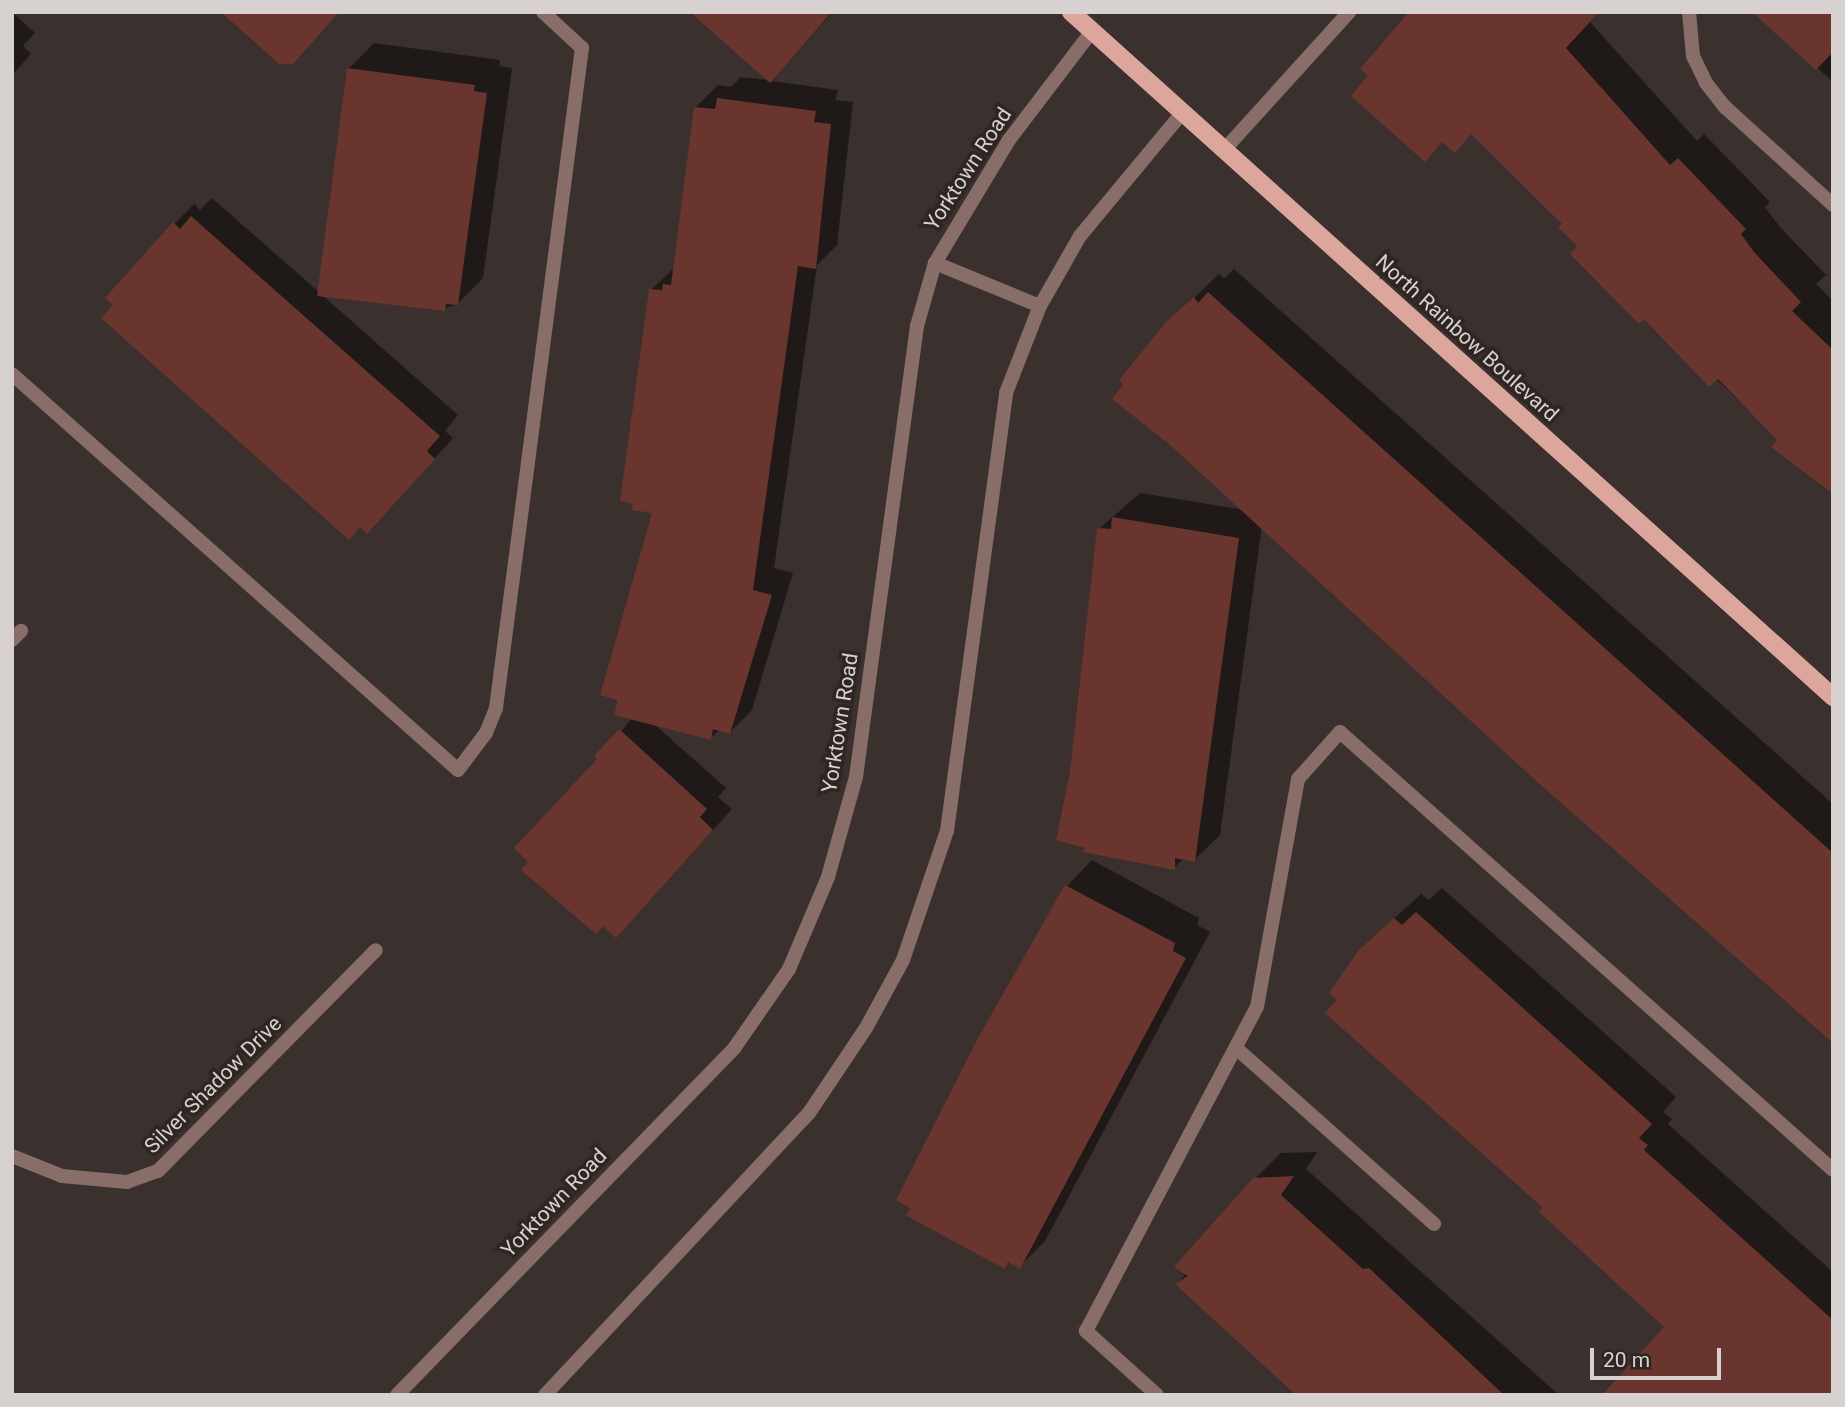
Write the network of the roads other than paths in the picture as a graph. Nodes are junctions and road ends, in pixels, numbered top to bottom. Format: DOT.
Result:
graph roads {
  1 [pos="543,12"];
  2 [pos="1071,12"];
  3 [pos="1349,12"];
  4 [pos="1689,12"];
  5 [pos="1092,31"];
  6 [pos="1182,113"];
  7 [pos="1224,150"];
  8 [pos="1833,205"];
  9 [pos="934,262"];
  10 [pos="1040,306"];
  11 [pos="12,374"];
  12 [pos="1833,697"];
  13 [pos="376,950"];
  14 [pos="1236,1048"];
  15 [pos="12,1156"];
  16 [pos="1833,1171"];
  17 [pos="1434,1224"];
  18 [pos="397,1395"];
  19 [pos="545,1395"];
  20 [pos="1157,1395"];
  1 -- 11 [label="street"];
  2 -- 5 [label="main road, North Rainbow Boulevard"];
  3 -- 7 [label="street"];
  4 -- 8 [label="street"];
  5 -- 6 [label="main road, North Rainbow Boulevard"];
  5 -- 9 [label="street, Yorktown Road"];
  6 -- 7 [label="main road, North Rainbow Boulevard"];
  6 -- 10 [label="street"];
  7 -- 12 [label="main road, North Rainbow Boulevard"];
  9 -- 10 [label="street"];
  9 -- 18 [label="street, Yorktown Road"];
  10 -- 19 [label="street"];
  13 -- 15 [label="street, Silver Shadow Drive"];
  14 -- 16 [label="street"];
  14 -- 17 [label="street"];
  14 -- 20 [label="street"];
}
